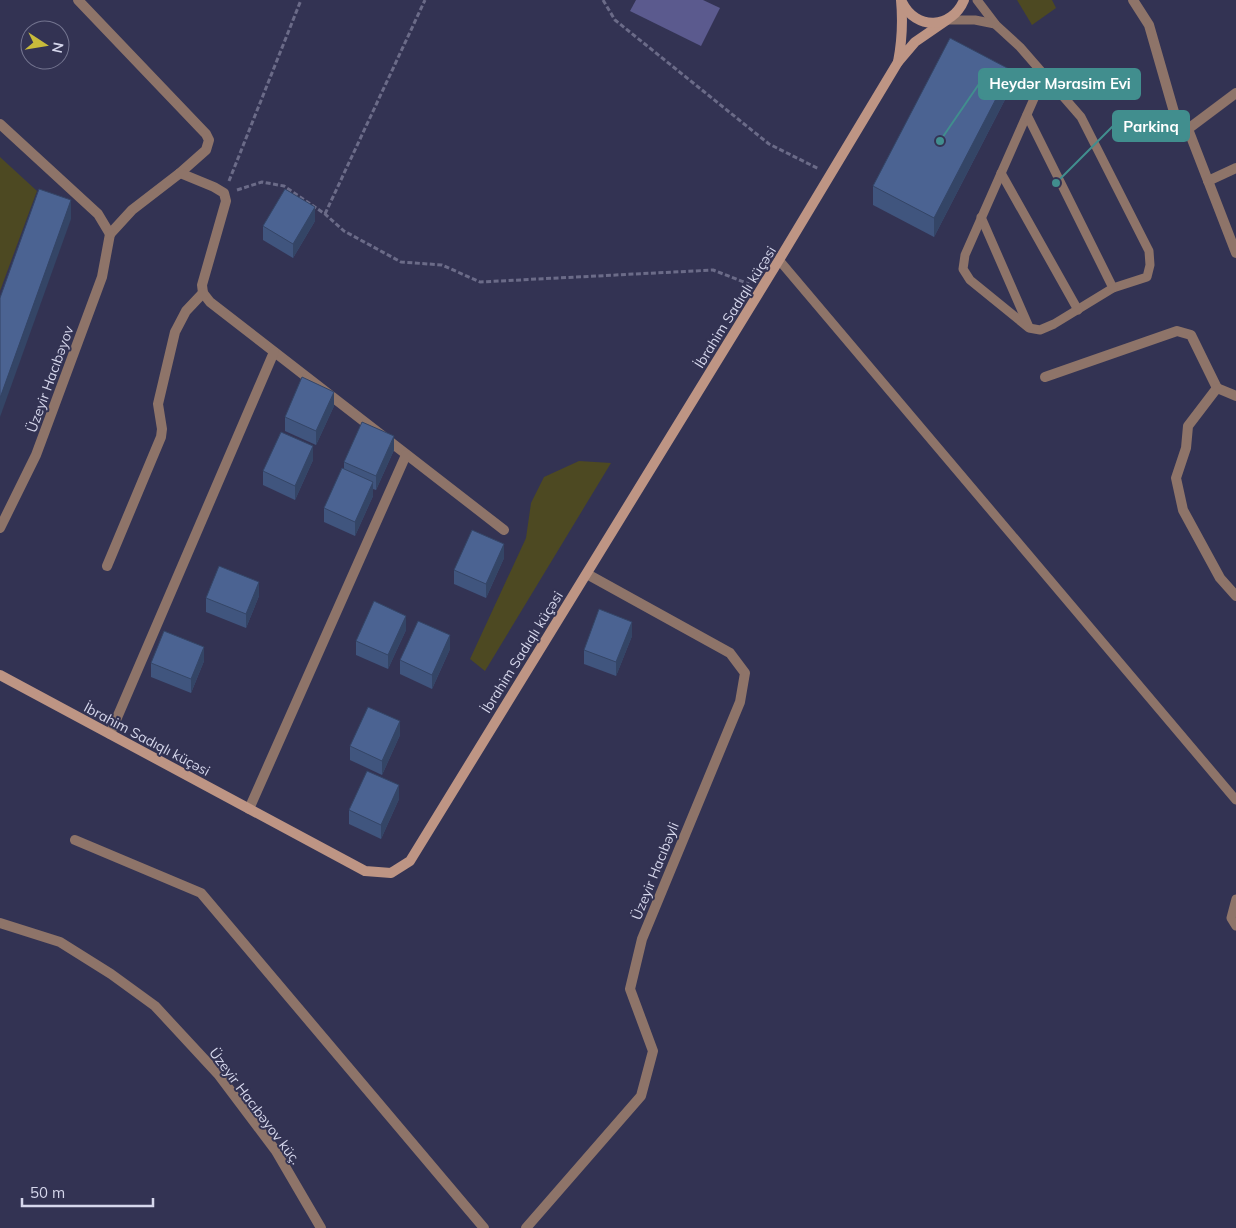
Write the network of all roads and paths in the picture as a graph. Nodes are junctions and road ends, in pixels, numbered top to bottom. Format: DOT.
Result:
graph roads {
  1 [pos="78,0"];
  2 [pos="301,0"];
  3 [pos="425,0"];
  4 [pos="603,0"];
  5 [pos="901,0"];
  6 [pos="964,0"];
  7 [pos="977,0"];
  8 [pos="1133,0"];
  9 [pos="947,20"];
  10 [pos="996,25"];
  11 [pos="898,62"];
  12 [pos="1044,76"];
  13 [pos="1236,93"];
  14 [pos="1027,115"];
  15 [pos="0,124"];
  16 [pos="1188,129"];
  17 [pos="1236,168"];
  18 [pos="180,173"];
  19 [pos="1001,173"];
  20 [pos="831,175"];
  21 [pos="1208,182"];
  22 [pos="224,193"];
  23 [pos="325,214"];
  24 [pos="981,217"];
  25 [pos="110,234"];
  26 [pos="1236,253"];
  27 [pos="779,260"];
  28 [pos="762,288"];
  29 [pos="1113,288"];
  30 [pos="203,293"];
  31 [pos="1078,310"];
  32 [pos="1030,328"];
  33 [pos="274,352"];
  34 [pos="1045,377"];
  35 [pos="1217,388"];
  36 [pos="1236,396"];
  37 [pos="406,455"];
  38 [pos="0,528"];
  39 [pos="504,530"];
  40 [pos="107,566"];
  41 [pos="587,574"];
  42 [pos="1236,596"];
  43 [pos="0,675"];
  44 [pos="110,734"];
  45 [pos="1236,800"];
  46 [pos="249,809"];
  47 [pos="75,840"];
  48 [pos="1236,899"];
  49 [pos="0,923"];
  50 [pos="1236,926"];
  51 [pos="322,1228"];
  52 [pos="484,1228"];
  53 [pos="528,1228"];
  1 -- 18 [label="street"];
  2 -- 22 [label="path"];
  3 -- 23 [label="path"];
  4 -- 20 [label="path"];
  5 -- 9 [label="street"];
  5 -- 11 [label="street"];
  6 -- 9 [label="street"];
  7 -- 10 [label="lane"];
  8 -- 16 [label="street"];
  9 -- 10 [label="lane"];
  9 -- 11 [label="street"];
  10 -- 12 [label="lane"];
  11 -- 20 [label="street, İbrahim Sadıqlı küçəsi"];
  12 -- 14 [label="lane"];
  12 -- 29 [label="lane"];
  13 -- 16 [label="street"];
  14 -- 19 [label="lane"];
  14 -- 29 [label="lane"];
  15 -- 25 [label="street"];
  16 -- 21 [label="street"];
  17 -- 21 [label="street"];
  18 -- 22 [label="street"];
  18 -- 25 [label="street"];
  19 -- 24 [label="lane"];
  19 -- 31 [label="lane"];
  20 -- 27 [label="street, İbrahim Sadıqlı küçəsi"];
  21 -- 26 [label="street"];
  22 -- 23 [label="path"];
  22 -- 30 [label="street"];
  23 -- 28 [label="path"];
  24 -- 32 [label="lane"];
  24 -- 32 [label="lane"];
  25 -- 38 [label="street, Üzeyir Hacıbəyov"];
  27 -- 28 [label="street, İbrahim Sadıqlı küçəsi"];
  27 -- 45 [label="lane"];
  28 -- 41 [label="street, İbrahim Sadıqlı küçəsi"];
  29 -- 31 [label="lane"];
  30 -- 33 [label="street"];
  30 -- 40 [label="street"];
  31 -- 32 [label="lane"];
  33 -- 37 [label="street"];
  33 -- 44 [label="street"];
  34 -- 35 [label="street"];
  35 -- 36 [label="street"];
  35 -- 42 [label="street"];
  37 -- 39 [label="street"];
  37 -- 46 [label="street"];
  41 -- 46 [label="street, İbrahim Sadıqlı küçəsi"];
  41 -- 53 [label="street, Üzeyir Hacıbəyli"];
  43 -- 44 [label="street, İbrahim Sadıqlı küçəsi"];
  44 -- 46 [label="street, İbrahim Sadıqlı küçəsi"];
  47 -- 52 [label="street"];
  48 -- 50 [label="lane"];
  49 -- 51 [label="street, Üzeyir Hacıbəyov küç."];
}
